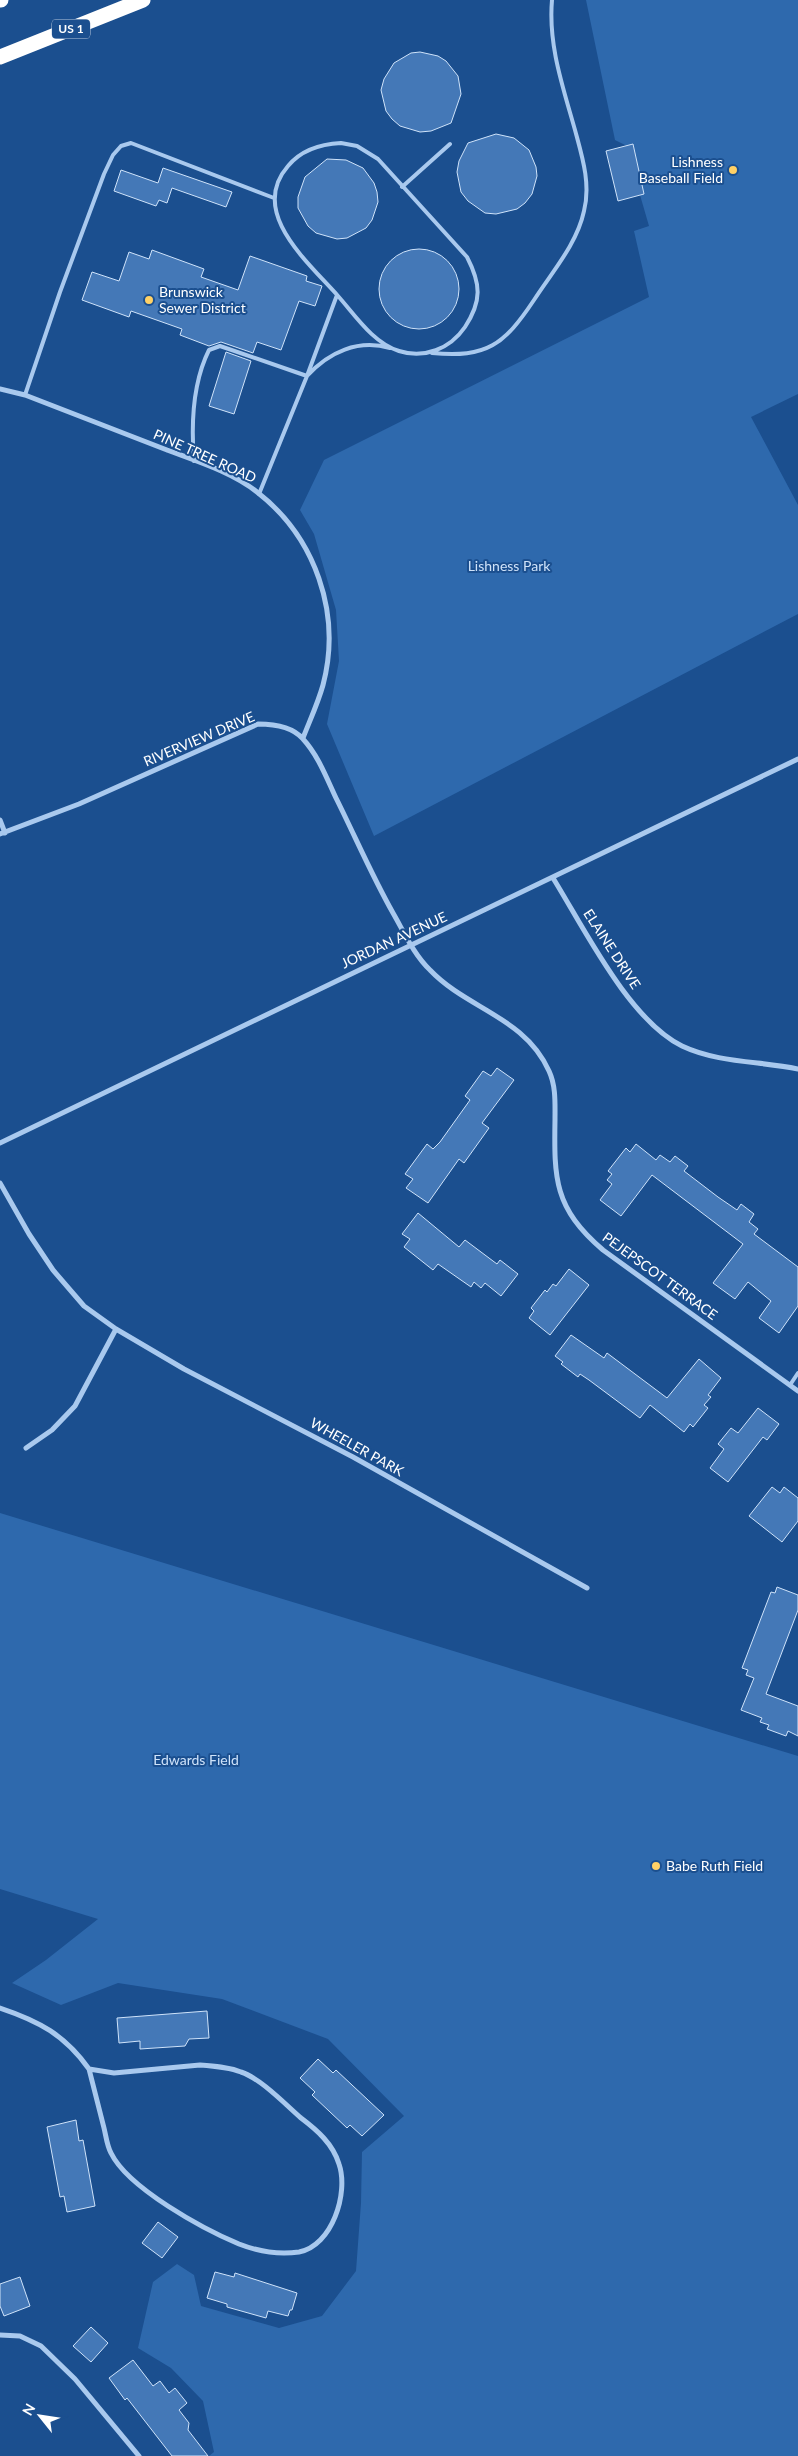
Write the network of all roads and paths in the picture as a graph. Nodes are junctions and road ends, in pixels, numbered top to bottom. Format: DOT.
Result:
graph roads {
  1 [pos="143,0"];
  2 [pos="552,0"];
  3 [pos="0,57"];
  4 [pos="450,144"];
  5 [pos="402,187"];
  6 [pos="274,198"];
  7 [pos="338,295"];
  8 [pos="398,351"];
  9 [pos="432,352"];
  10 [pos="307,376"];
  11 [pos="0,389"];
  12 [pos="25,395"];
  13 [pos="194,460"];
  14 [pos="259,494"];
  15 [pos="303,738"];
  16 [pos="798,760"];
  17 [pos="0,820"];
  18 [pos="3,833"];
  19 [pos="554,878"];
  20 [pos="410,944"];
  21 [pos="798,1069"];
  22 [pos="0,1143"];
  23 [pos="0,1183"];
  24 [pos="116,1329"];
  25 [pos="798,1373"];
  26 [pos="790,1385"];
  27 [pos="798,1391"];
  28 [pos="26,1448"];
  29 [pos="588,1588"];
  30 [pos="0,2008"];
  31 [pos="89,2069"];
  32 [pos="0,2335"];
  33 [pos="139,2456"];
  1 -- 3 [label="highway, US 1"];
  2 -- 9 [label="lane"];
  4 -- 5 [label="lane"];
  5 -- 6 [label="lane"];
  5 -- 9 [label="lane"];
  6 -- 7 [label="lane"];
  6 -- 12 [label="lane"];
  7 -- 8 [label="lane"];
  7 -- 10 [label="lane"];
  8 -- 9 [label="lane"];
  8 -- 10 [label="lane"];
  10 -- 13 [label="lane"];
  10 -- 14 [label="lane"];
  11 -- 12 [label="street, PINE TREE ROAD"];
  12 -- 13 [label="street, PINE TREE ROAD"];
  13 -- 14 [label="street, PINE TREE ROAD"];
  14 -- 15 [label="street, PINE TREE ROAD"];
  15 -- 18 [label="street, RIVERVIEW DRIVE"];
  15 -- 20 [label="street, RIVERVIEW DRIVE"];
  16 -- 19 [label="street, JORDAN AVENUE"];
  17 -- 18 [label="street"];
  19 -- 20 [label="street, JORDAN AVENUE"];
  19 -- 21 [label="street, ELAINE DRIVE"];
  20 -- 22 [label="street, JORDAN AVENUE"];
  20 -- 26 [label="street, PEJEPSCOT TERRACE"];
  23 -- 24 [label="street, WHEELER PARK"];
  24 -- 28 [label="street"];
  24 -- 29 [label="street, WHEELER PARK"];
  25 -- 26 [label="lane"];
  26 -- 27 [label="street, PEJEPSCOT TERRACE"];
  30 -- 31 [label="street"];
  31 -- 31 [label="street"];
  32 -- 33 [label="street"];
}
